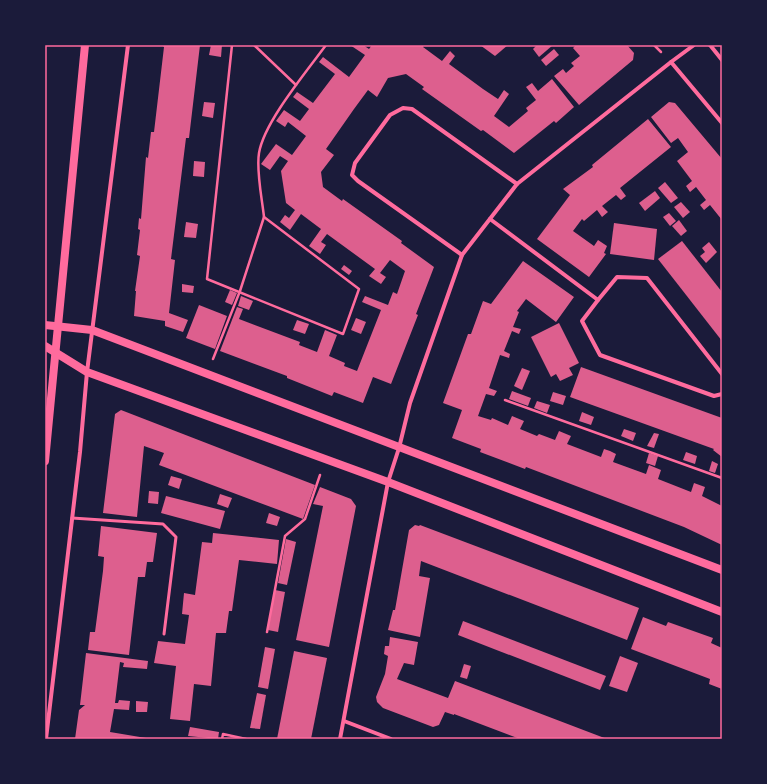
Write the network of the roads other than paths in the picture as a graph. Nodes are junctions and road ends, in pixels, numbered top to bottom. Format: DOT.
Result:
graph roads {
  1 [pos="86,45"];
  2 [pos="128,45"];
  3 [pos="694,45"];
  4 [pos="710,45"];
  5 [pos="722,60"];
  6 [pos="671,62"];
  7 [pos="722,123"];
  8 [pos="517,184"];
  9 [pos="490,219"];
  10 [pos="462,255"];
  11 [pos="598,300"];
  12 [pos="45,325"];
  13 [pos="58,327"];
  14 [pos="92,330"];
  15 [pos="45,346"];
  16 [pos="56,352"];
  17 [pos="87,372"];
  18 [pos="722,374"];
  19 [pos="722,394"];
  20 [pos="399,448"];
  21 [pos="45,461"];
  22 [pos="388,482"];
  23 [pos="72,518"];
  24 [pos="722,570"];
  25 [pos="722,612"];
  26 [pos="164,634"];
  27 [pos="344,721"];
  28 [pos="46,739"];
  29 [pos="340,739"];
  30 [pos="391,739"];
  1 -- 13 [label="main road"];
  2 -- 14 [label="street"];
  3 -- 6 [label="street"];
  4 -- 5 [label="street"];
  6 -- 7 [label="street"];
  6 -- 8 [label="street"];
  8 -- 9 [label="street"];
  8 -- 10 [label="street"];
  9 -- 10 [label="street"];
  9 -- 11 [label="street"];
  10 -- 20 [label="street"];
  11 -- 18 [label="street"];
  11 -- 19 [label="street"];
  12 -- 13 [label="main road"];
  13 -- 14 [label="main road"];
  13 -- 16 [label="main road"];
  14 -- 17 [label="street"];
  14 -- 20 [label="main road"];
  15 -- 16 [label="main road"];
  16 -- 17 [label="main road"];
  16 -- 21 [label="main road"];
  17 -- 22 [label="main road"];
  17 -- 23 [label="street"];
  20 -- 22 [label="street"];
  20 -- 24 [label="main road"];
  22 -- 25 [label="main road"];
  22 -- 27 [label="street"];
  23 -- 26 [label="lane"];
  23 -- 28 [label="street"];
  27 -- 29 [label="street"];
  27 -- 30 [label="street"];
}
